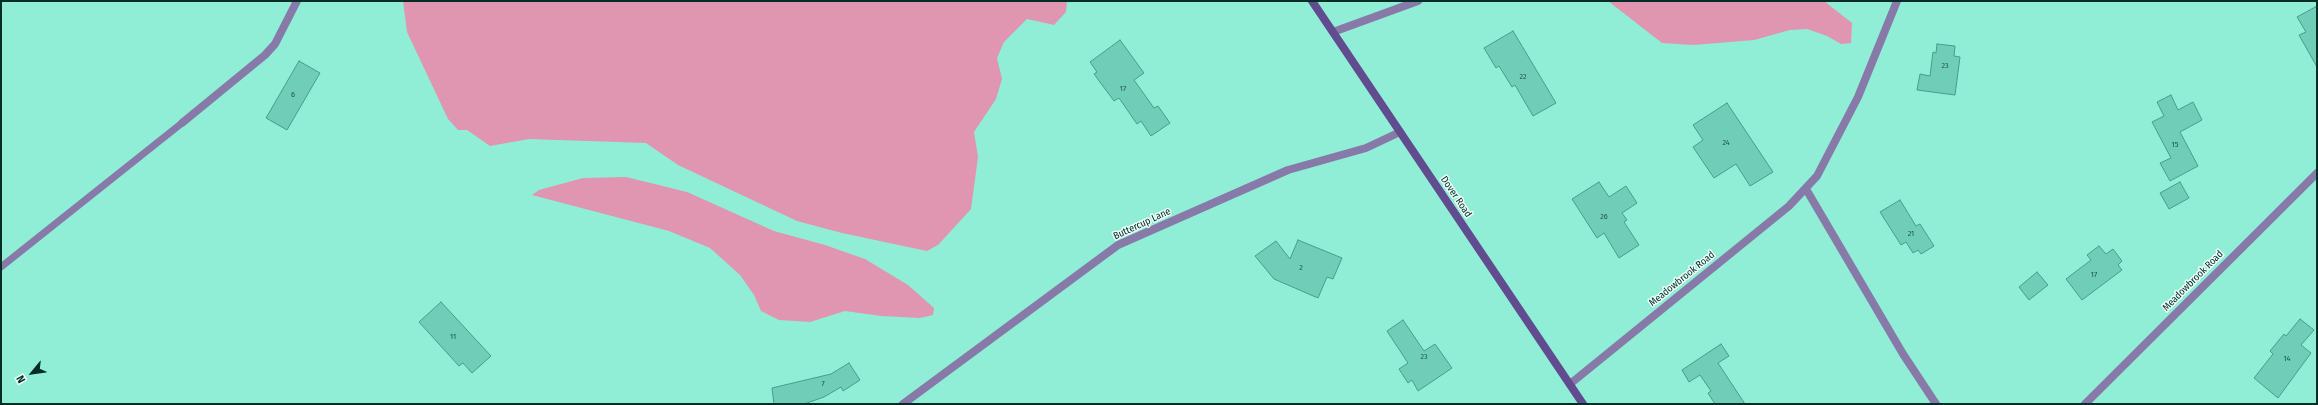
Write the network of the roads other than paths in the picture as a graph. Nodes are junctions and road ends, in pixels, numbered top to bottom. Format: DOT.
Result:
graph roads {
  1 [pos="297,1"];
  2 [pos="1312,1"];
  3 [pos="1418,1"];
  4 [pos="1897,1"];
  5 [pos="1333,32"];
  6 [pos="182,123"];
  7 [pos="1400,132"];
  8 [pos="2317,173"];
  9 [pos="1806,189"];
  10 [pos="1,267"];
  11 [pos="1570,384"];
  12 [pos="903,404"];
  13 [pos="1583,404"];
  14 [pos="1936,404"];
  15 [pos="2085,404"];
  1 -- 6 [label="street"];
  2 -- 5 [label="street, Dover Road"];
  3 -- 5 [label="street"];
  4 -- 9 [label="street, Meadowbrook Road"];
  5 -- 7 [label="street, Dover Road"];
  6 -- 10 [label="lane"];
  7 -- 11 [label="street, Dover Road"];
  7 -- 12 [label="street, Buttercup Lane"];
  8 -- 15 [label="street, Meadowbrook Road"];
  9 -- 11 [label="street, Meadowbrook Road"];
  9 -- 14 [label="street"];
  11 -- 13 [label="street, Dover Road"];
}
